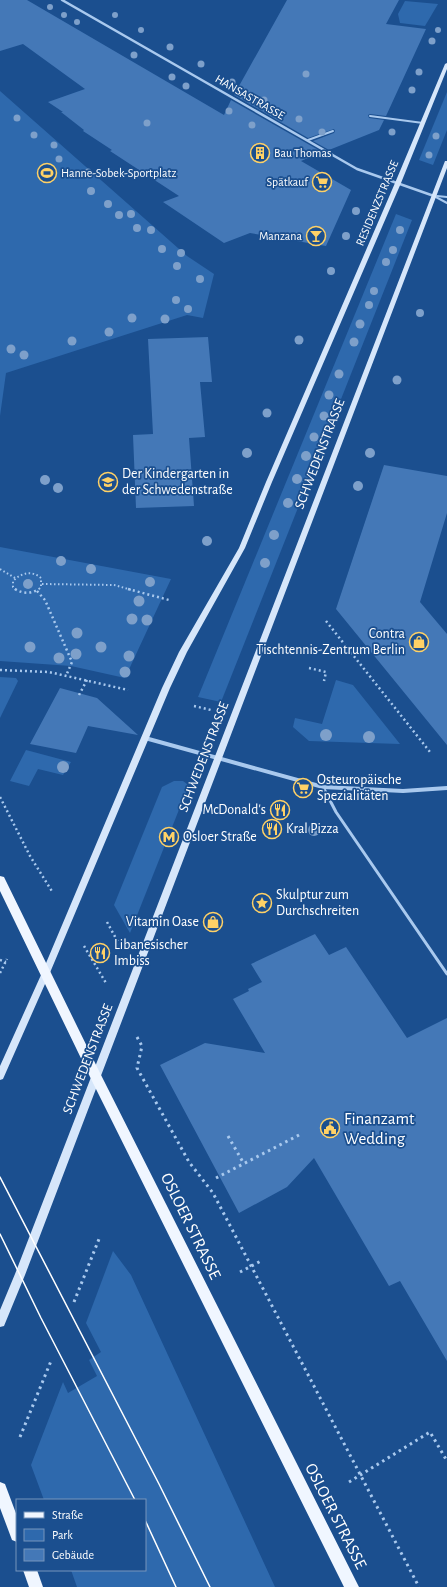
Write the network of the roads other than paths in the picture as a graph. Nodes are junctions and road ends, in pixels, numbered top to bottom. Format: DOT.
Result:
graph roads {
  1 [pos="62,0"];
  2 [pos="447,64"];
  3 [pos="370,116"];
  4 [pos="423,123"];
  5 [pos="333,131"];
  6 [pos="308,140"];
  7 [pos="447,162"];
  8 [pos="398,184"];
  9 [pos="434,196"];
  10 [pos="447,197"];
  11 [pos="447,203"];
  12 [pos="144,738"];
  13 [pos="219,757"];
  14 [pos="322,787"];
  15 [pos="447,788"];
  16 [pos="0,880"];
  17 [pos="447,974"];
  18 [pos="45,975"];
  19 [pos="0,1076"];
  20 [pos="96,1077"];
  21 [pos="0,1322"];
  22 [pos="0,1489"];
  23 [pos="16,1532"];
  24 [pos="30,1571"];
  25 [pos="36,1587"];
  26 [pos="352,1587"];
  1 -- 6 [label="street, HANSASTRASSE"];
  2 -- 4 [label="main road, RESIDENZSTRASSE"];
  3 -- 4 [label="lane"];
  4 -- 8 [label="main road, RESIDENZSTRASSE"];
  5 -- 6 [label="lane"];
  6 -- 8 [label="street, HANSASTRASSE"];
  7 -- 9 [label="main road"];
  8 -- 9 [label="street, HANSASTRASSE"];
  8 -- 12 [label="main road, RESIDENZSTRASSE"];
  9 -- 10 [label="lane"];
  9 -- 11 [label="lane"];
  9 -- 13 [label="main road, SCHWEDENSTRASSE"];
  12 -- 13 [label="street"];
  12 -- 18 [label="main road"];
  13 -- 14 [label="street"];
  13 -- 20 [label="main road, SCHWEDENSTRASSE"];
  14 -- 15 [label="street"];
  14 -- 17 [label="lane"];
  16 -- 18 [label="main road, OSLOER STRASSE"];
  18 -- 19 [label="main road"];
  18 -- 20 [label="main road, OSLOER STRASSE"];
  20 -- 21 [label="main road, SCHWEDENSTRASSE"];
  20 -- 26 [label="main road, OSLOER STRASSE"];
  22 -- 23 [label="main road"];
  24 -- 25 [label="main road"];
}
